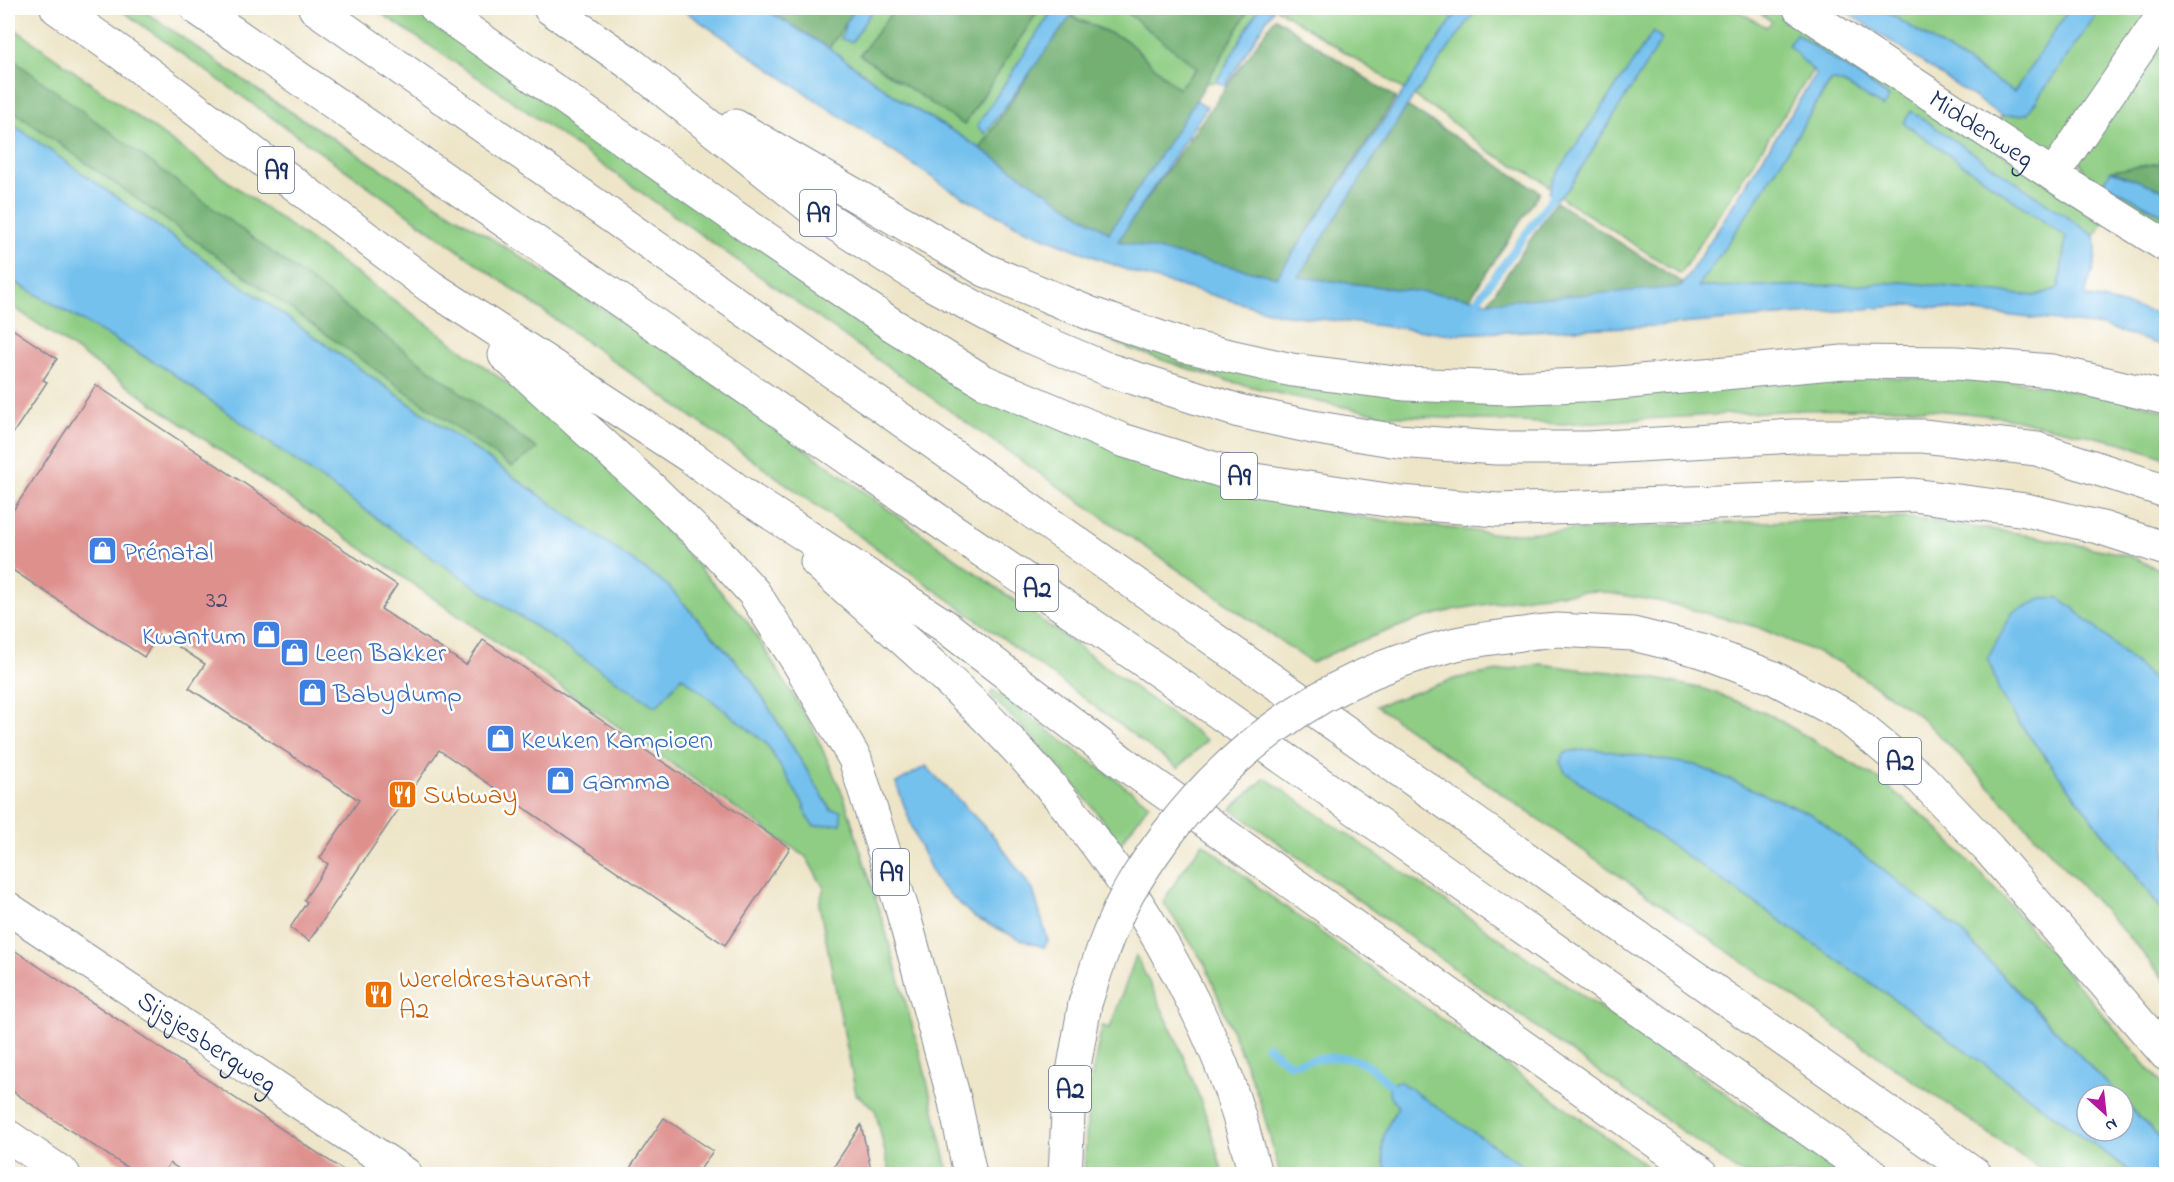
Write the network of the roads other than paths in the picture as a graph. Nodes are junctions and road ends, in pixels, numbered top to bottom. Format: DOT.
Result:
graph roads {
  1 [pos="57,8"];
  2 [pos="197,8"];
  3 [pos="315,8"];
  4 [pos="436,8"];
  5 [pos="550,8"];
  6 [pos="1799,8"];
  7 [pos="2166,10"];
  8 [pos="631,64"];
  9 [pos="2053,175"];
  10 [pos="2166,246"];
  11 [pos="431,287"];
  12 [pos="2166,398"];
  13 [pos="2166,491"];
  14 [pos="745,496"];
  15 [pos="2166,549"];
  16 [pos="8,908"];
  17 [pos="2166,1054"];
  18 [pos="8,1136"];
  19 [pos="64,1174"];
  20 [pos="406,1174"];
  21 [pos="970,1174"];
  22 [pos="1065,1174"];
  23 [pos="1255,1174"];
  24 [pos="1702,1174"];
  25 [pos="1872,1174"];
  26 [pos="1975,1174"];
  1 -- 11 [label="highway, A9"];
  2 -- 25 [label="highway, A2"];
  3 -- 26 [label="highway, A2"];
  4 -- 15 [label="highway, A9"];
  5 -- 8 [label="highway, A9"];
  6 -- 9 [label="street, Middenweg"];
  7 -- 9 [label="street"];
  8 -- 12 [label="highway"];
  8 -- 13 [label="highway, A9"];
  9 -- 10 [label="street, Middenweg"];
  11 -- 14 [label="highway, A9"];
  11 -- 21 [label="highway, A9"];
  14 -- 23 [label="highway, A9"];
  14 -- 24 [label="highway"];
  16 -- 20 [label="street, Sijsjesbergweg"];
  17 -- 22 [label="highway, A2, bridge"];
  18 -- 19 [label="street"];
}
